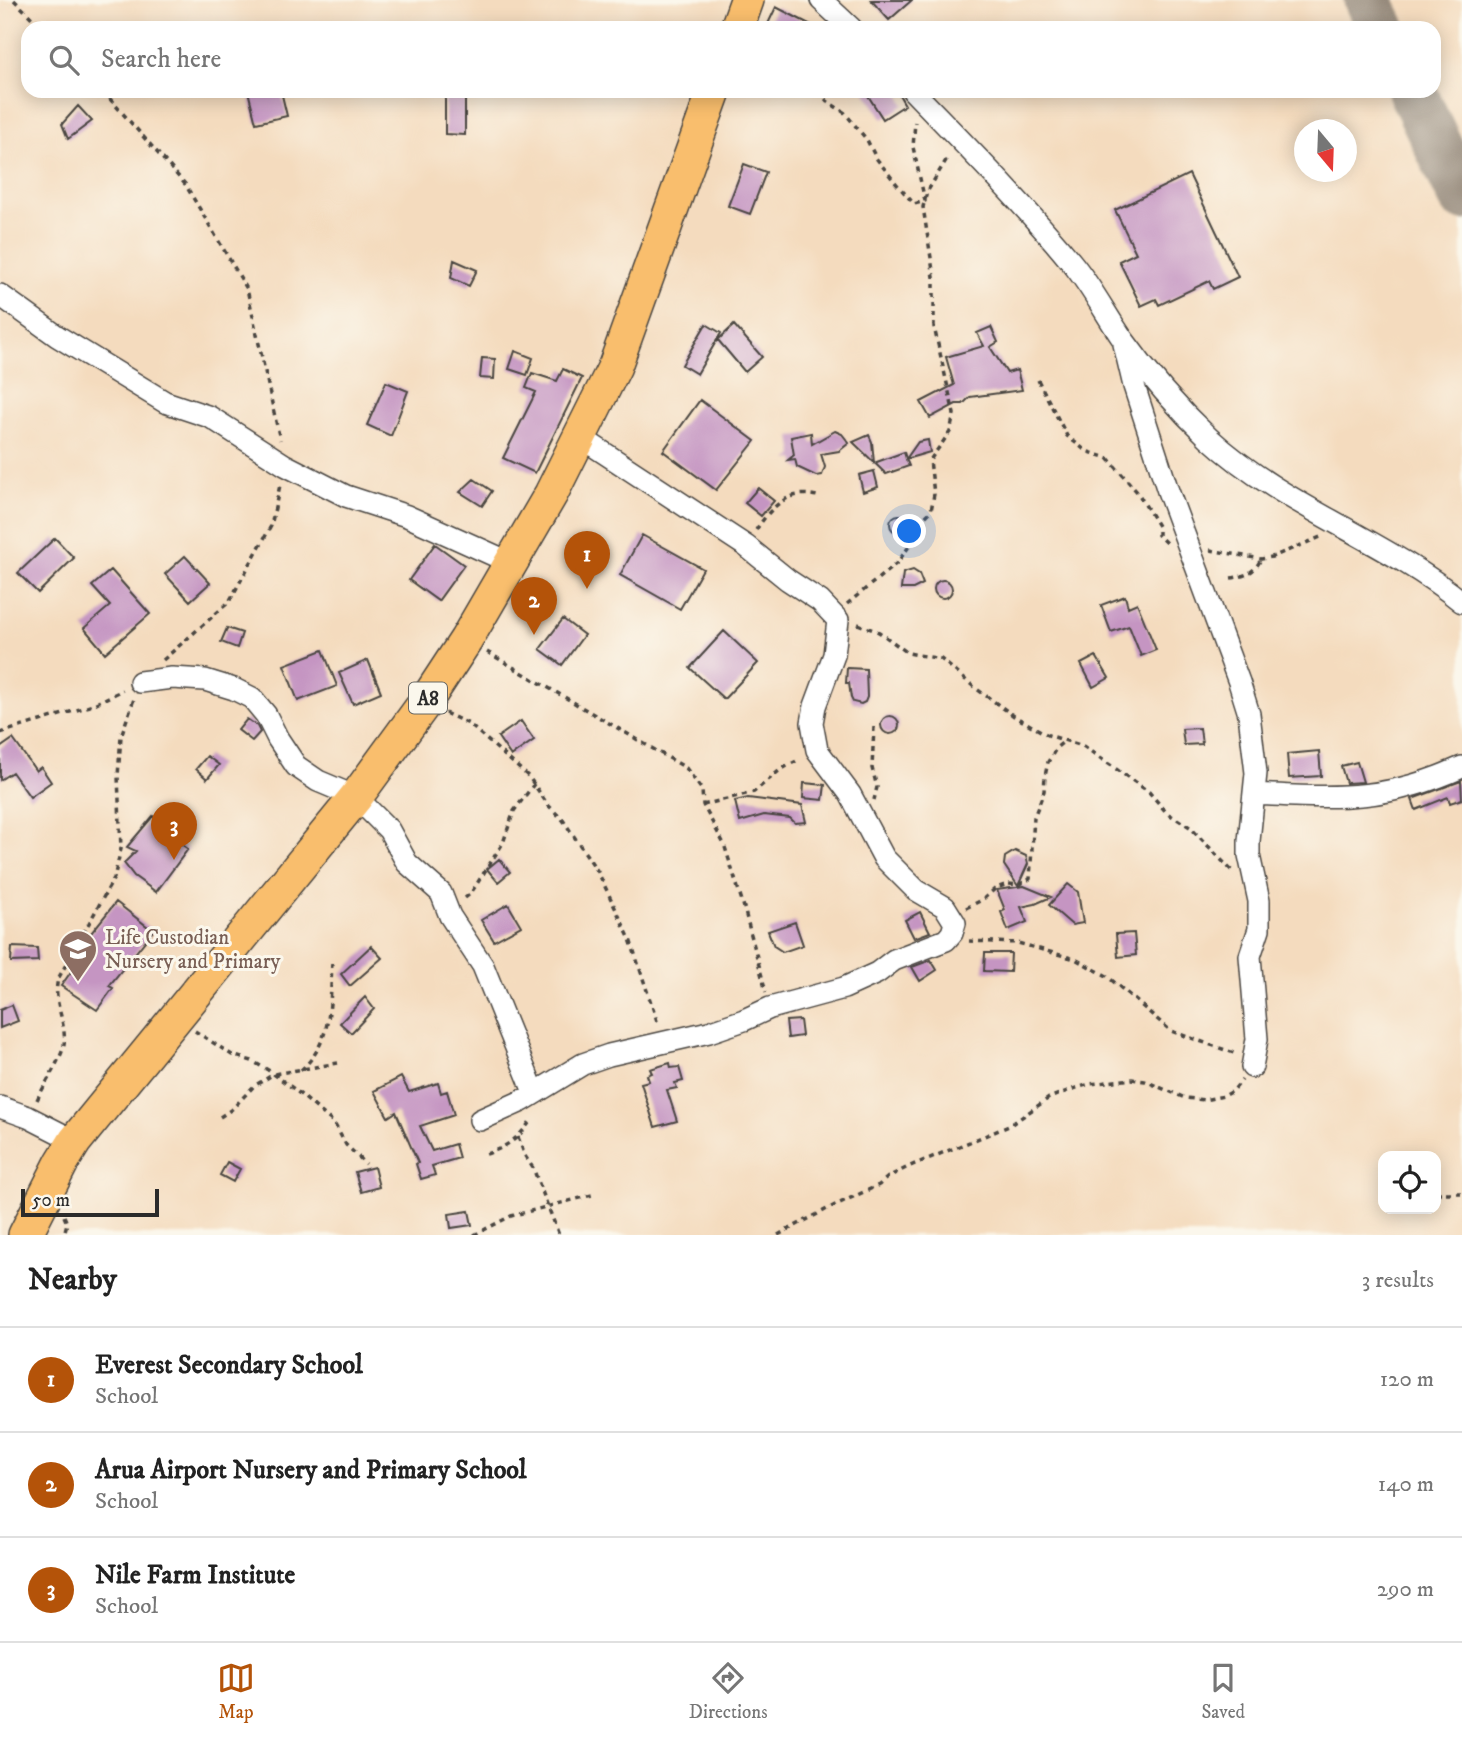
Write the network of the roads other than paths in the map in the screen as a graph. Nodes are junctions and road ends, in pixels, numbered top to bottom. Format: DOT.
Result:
graph roads {
  1 [pos="747,0"];
  2 [pos="821,0"];
  3 [pos="740,21"];
  4 [pos="844,21"];
  5 [pos="711,98"];
  6 [pos="920,98"];
  7 [pos="0,295"];
  8 [pos="1123,339"];
  9 [pos="580,437"];
  10 [pos="511,563"];
  11 [pos="1462,602"];
  12 [pos="141,682"];
  13 [pos="1462,767"];
  14 [pos="1254,794"];
  15 [pos="356,797"];
  16 [pos="1252,1067"];
  17 [pos="534,1092"];
  18 [pos="0,1107"];
  19 [pos="480,1120"];
  20 [pos="75,1141"];
  21 [pos="25,1235"];
  1 -- 3 [label="main road"];
  2 -- 4 [label="street"];
  5 -- 9 [label="main road, A8"];
  6 -- 8 [label="street"];
  7 -- 10 [label="street"];
  8 -- 11 [label="street"];
  8 -- 14 [label="street"];
  9 -- 10 [label="main road, A8"];
  9 -- 17 [label="street"];
  10 -- 15 [label="main road, A8"];
  12 -- 15 [label="street"];
  13 -- 14 [label="street"];
  14 -- 16 [label="street"];
  15 -- 17 [label="street"];
  15 -- 20 [label="main road, A8"];
  17 -- 19 [label="street"];
  18 -- 20 [label="street"];
  20 -- 21 [label="main road, A8"];
}
